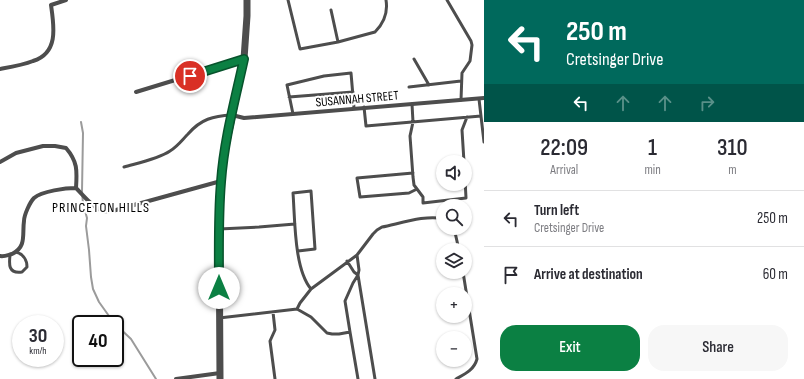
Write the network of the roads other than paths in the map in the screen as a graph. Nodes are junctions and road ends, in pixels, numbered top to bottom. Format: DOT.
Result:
graph roads {
  1 [pos="48,0"];
  2 [pos="66,0"];
  3 [pos="247,0"];
  4 [pos="288,0"];
  5 [pos="386,0"];
  6 [pos="448,0"];
  7 [pos="51,5"];
  8 [pos="331,10"];
  9 [pos="338,42"];
  10 [pos="244,59"];
  11 [pos="414,59"];
  12 [pos="0,69"];
  13 [pos="462,81"];
  14 [pos="429,85"];
  15 [pos="409,87"];
  16 [pos="136,92"];
  17 [pos="353,92"];
  18 [pos="289,97"];
  19 [pos="484,98"];
  20 [pos="479,99"];
  21 [pos="462,100"];
  22 [pos="412,104"];
  23 [pos="354,108"];
  24 [pos="364,108"];
  25 [pos="293,114"];
  26 [pos="232,115"];
  27 [pos="481,116"];
  28 [pos="467,117"];
  29 [pos="413,122"];
  30 [pos="484,142"];
  31 [pos="464,155"];
  32 [pos="0,162"];
  33 [pos="124,167"];
  34 [pos="413,173"];
  35 [pos="221,181"];
  36 [pos="76,188"];
  37 [pos="417,189"];
  38 [pos="466,191"];
  39 [pos="436,217"];
  40 [pos="295,224"];
  41 [pos="219,228"];
  42 [pos="298,251"];
  43 [pos="16,252"];
  44 [pos="10,254"];
  45 [pos="357,255"];
  46 [pos="0,256"];
  47 [pos="347,261"];
  48 [pos="358,274"];
  49 [pos="464,279"];
  50 [pos="312,289"];
  51 [pos="298,309"];
  52 [pos="273,312"];
  53 [pos="219,318"];
  54 [pos="350,332"];
  55 [pos="220,376"];
  56 [pos="176,379"];
  57 [pos="275,379"];
  58 [pos="358,379"];
  59 [pos="376,379"];
  60 [pos="456,379"];
  1 -- 7 [label="street"];
  2 -- 7 [label="street"];
  3 -- 10 [label="street"];
  4 -- 9 [label="lane"];
  5 -- 9 [label="lane"];
  6 -- 13 [label="lane"];
  7 -- 12 [label="street"];
  8 -- 9 [label="lane"];
  10 -- 16 [label="street"];
  10 -- 26 [label="street"];
  11 -- 14 [label="lane"];
  13 -- 14 [label="lane"];
  13 -- 21 [label="lane"];
  14 -- 15 [label="lane"];
  17 -- 18 [label="lane"];
  17 -- 18 [label="lane"];
  17 -- 23 [label="lane"];
  18 -- 25 [label="lane"];
  19 -- 20 [label="street, SUSANNAH STREET"];
  20 -- 21 [label="street, SUSANNAH STREET"];
  20 -- 27 [label="lane"];
  21 -- 22 [label="street, SUSANNAH STREET"];
  22 -- 24 [label="street, SUSANNAH STREET"];
  22 -- 29 [label="lane"];
  23 -- 24 [label="street, SUSANNAH STREET"];
  23 -- 25 [label="street, SUSANNAH STREET"];
  24 -- 29 [label="lane"];
  25 -- 26 [label="street, SUSANNAH STREET"];
  26 -- 33 [label="lane"];
  26 -- 35 [label="street"];
  27 -- 28 [label="lane"];
  27 -- 30 [label="lane"];
  28 -- 29 [label="lane"];
  28 -- 31 [label="lane"];
  29 -- 34 [label="lane"];
  32 -- 36 [label="street"];
  34 -- 37 [label="lane"];
  34 -- 37 [label="lane"];
  35 -- 36 [label="street"];
  35 -- 41 [label="street"];
  36 -- 43 [label="street"];
  37 -- 38 [label="lane"];
  39 -- 45 [label="lane"];
  40 -- 41 [label="lane"];
  40 -- 42 [label="lane"];
  40 -- 42 [label="lane"];
  41 -- 53 [label="street"];
  42 -- 50 [label="lane"];
  43 -- 44 [label="street"];
  43 -- 44 [label="lane"];
  44 -- 46 [label="street"];
  45 -- 47 [label="lane"];
  45 -- 48 [label="lane"];
  47 -- 48 [label="lane"];
  47 -- 50 [label="lane"];
  48 -- 54 [label="lane"];
  48 -- 59 [label="lane"];
  49 -- 60 [label="lane"];
  50 -- 51 [label="lane"];
  51 -- 52 [label="lane"];
  51 -- 54 [label="lane"];
  52 -- 53 [label="lane"];
  52 -- 57 [label="lane"];
  53 -- 55 [label="street"];
  54 -- 58 [label="lane"];
  55 -- 56 [label="street"];
}
